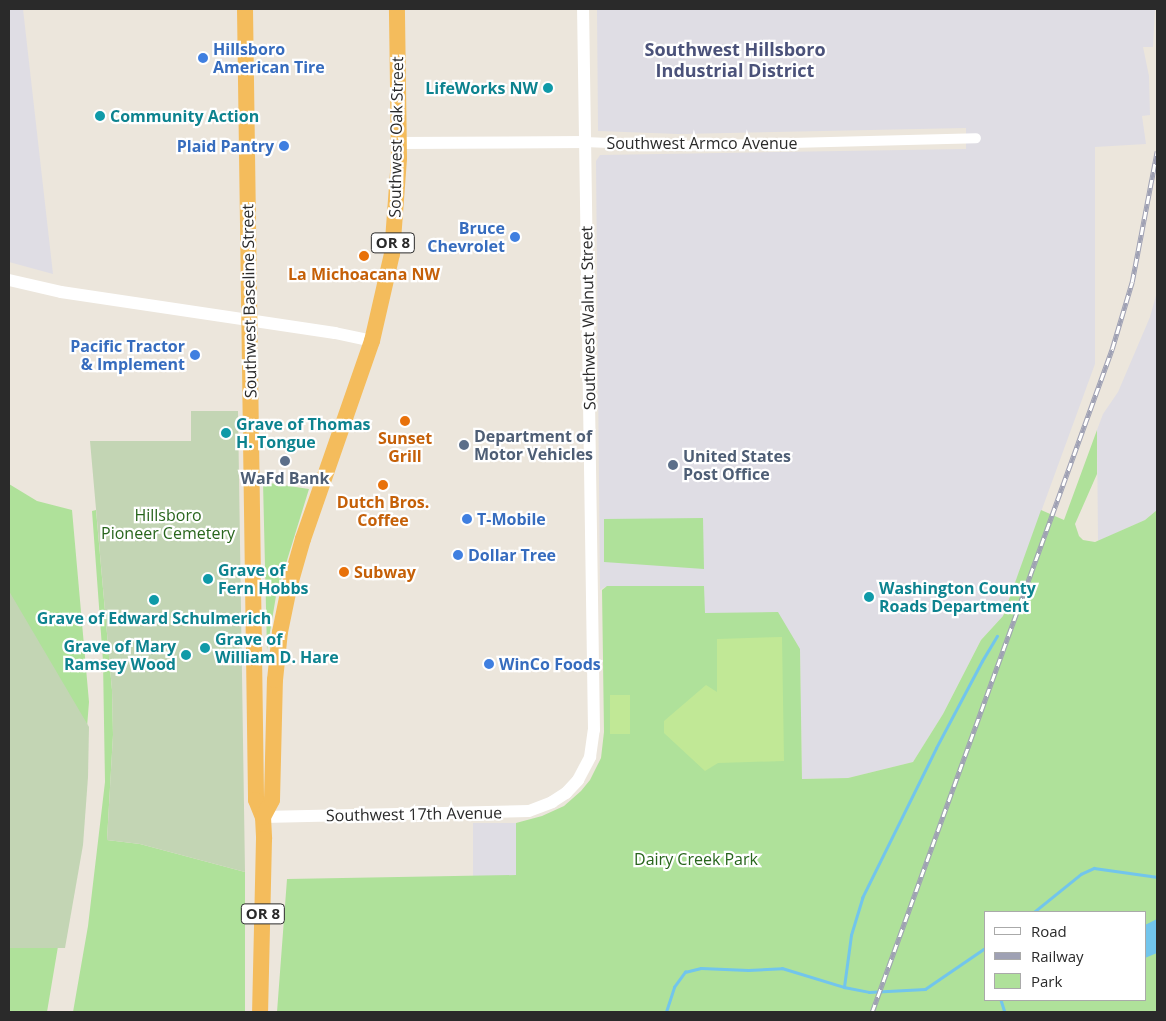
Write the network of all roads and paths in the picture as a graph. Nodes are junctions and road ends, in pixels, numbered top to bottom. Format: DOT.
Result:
graph roads {
  1 [pos="245,9"];
  2 [pos="397,9"];
  3 [pos="584,9"];
  4 [pos="976,138"];
  5 [pos="585,142"];
  6 [pos="399,143"];
  7 [pos="9,280"];
  8 [pos="249,320"];
  9 [pos="372,341"];
  10 [pos="561,797"];
  11 [pos="263,817"];
  12 [pos="260,1012"];
  1 -- 8 [label="highway, Southwest Baseline Street / OR 8"];
  2 -- 6 [label="highway, Southwest Oak Street / OR 8"];
  3 -- 5 [label="street, Southwest Walnut Street"];
  4 -- 5 [label="street, Southwest Armco Avenue"];
  5 -- 6 [label="street, Southwest Armco Avenue"];
  5 -- 10 [label="street, Southwest Walnut Street"];
  6 -- 9 [label="highway, Southwest Oak Street / OR 8"];
  7 -- 8 [label="street"];
  8 -- 9 [label="street"];
  8 -- 11 [label="highway, Southwest Baseline Street / OR 8"];
  9 -- 11 [label="highway, Southwest Oak Street / OR 8"];
  10 -- 11 [label="street, Southwest 17th Avenue"];
  11 -- 12 [label="highway, Southwest Baseline Street / OR 8"];
}
